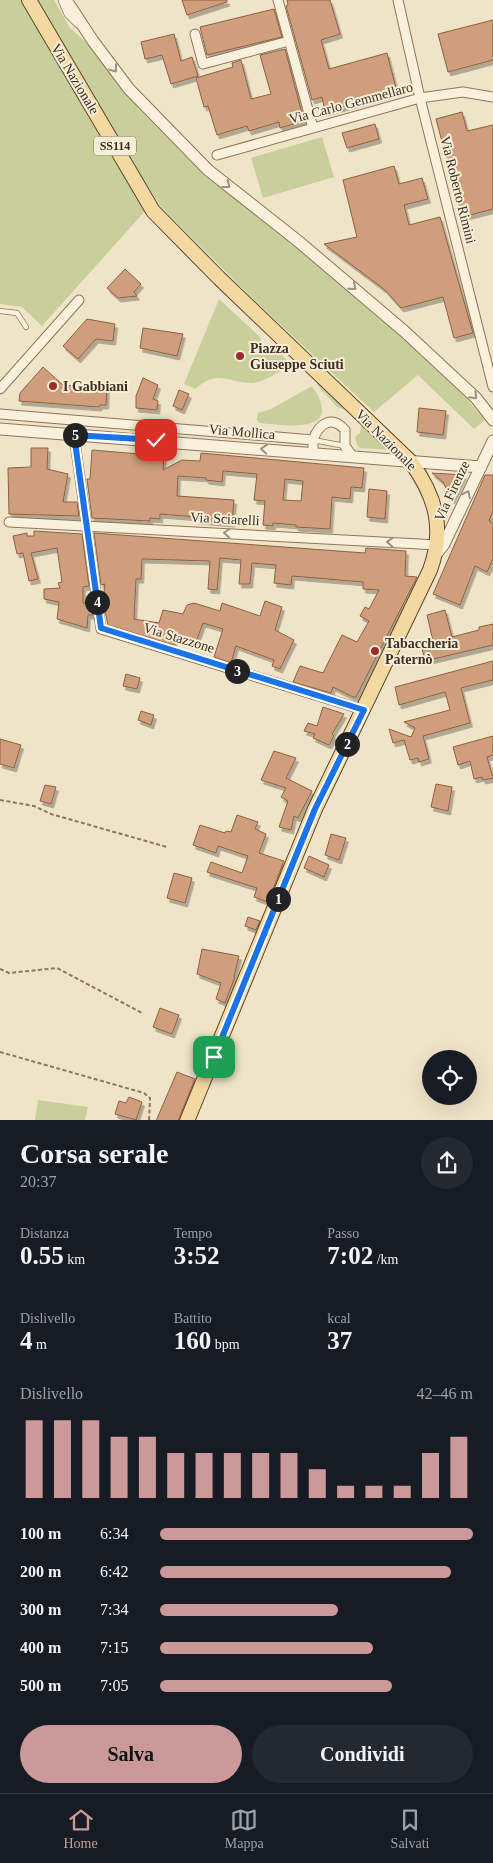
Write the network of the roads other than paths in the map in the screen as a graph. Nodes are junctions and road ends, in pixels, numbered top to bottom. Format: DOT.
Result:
graph roads {
  1 [pos="29,0"];
  2 [pos="61,0"];
  3 [pos="66,0"];
  4 [pos="278,0"];
  5 [pos="398,0"];
  6 [pos="195,34"];
  7 [pos="93,41"];
  8 [pos="290,41"];
  9 [pos="493,97"];
  10 [pos="420,98"];
  11 [pos="313,128"];
  12 [pos="217,154"];
  13 [pos="78,300"];
  14 [pos="0,311"];
  15 [pos="26,327"];
  16 [pos="493,387"];
  17 [pos="0,389"];
  18 [pos="0,414"];
  19 [pos="493,417"];
  20 [pos="158,427"];
  21 [pos="0,429"];
  22 [pos="74,435"];
  23 [pos="156,440"];
  24 [pos="314,440"];
  25 [pos="493,441"];
  26 [pos="345,446"];
  27 [pos="313,453"];
  28 [pos="353,457"];
  29 [pos="411,462"];
  30 [pos="481,466"];
  31 [pos="455,520"];
  32 [pos="9,522"];
  33 [pos="85,525"];
  34 [pos="437,526"];
  35 [pos="437,548"];
  36 [pos="364,710"];
  37 [pos="188,1120"];
  1 -- 29 [label="main road, Via Nazionale / SS114"];
  2 -- 7 [label="lane"];
  3 -- 7 [label="street"];
  4 -- 8 [label="street"];
  5 -- 10 [label="street, Via Roberto Rimini"];
  6 -- 8 [label="street"];
  7 -- 19 [label="street, one-way"];
  8 -- 11 [label="street"];
  9 -- 10 [label="street, Via Carlo Gemmellaro"];
  10 -- 11 [label="street, Via Carlo Gemmellaro"];
  10 -- 16 [label="street, Via Roberto Rimini"];
  11 -- 12 [label="street, Via Carlo Gemmellaro"];
  13 -- 17 [label="street"];
  14 -- 15 [label="lane"];
  18 -- 20 [label="street"];
  20 -- 23 [label="lane"];
  20 -- 24 [label="street"];
  21 -- 22 [label="street, Via Mollica"];
  22 -- 23 [label="street, Via Mollica"];
  22 -- 33 [label="street"];
  27 -- 23 [label="street, Via Mollica, one-way"];
  24 -- 26 [label="lane"];
  24 -- 26 [label="street"];
  24 -- 27 [label="street"];
  25 -- 30 [label="street, Via Firenze"];
  26 -- 28 [label="street"];
  27 -- 28 [label="street, Via Mollica"];
  28 -- 29 [label="street, Via Mollica"];
  29 -- 30 [label="street, Via Mollica"];
  29 -- 34 [label="main road, Via Nazionale"];
  31 -- 30 [label="street, Via Firenze, one-way"];
  31 -- 34 [label="street"];
  31 -- 35 [label="street, Via Firenze"];
  32 -- 33 [label="street, Via Sciarelli"];
  35 -- 33 [label="street, Via Sciarelli, one-way"];
  33 -- 36 [label="street, Via Stazzone"];
  34 -- 35 [label="main road, Via Nazionale"];
  35 -- 36 [label="main road, Via Nazionale"];
  36 -- 37 [label="main road, Via Nazionale"];
}
